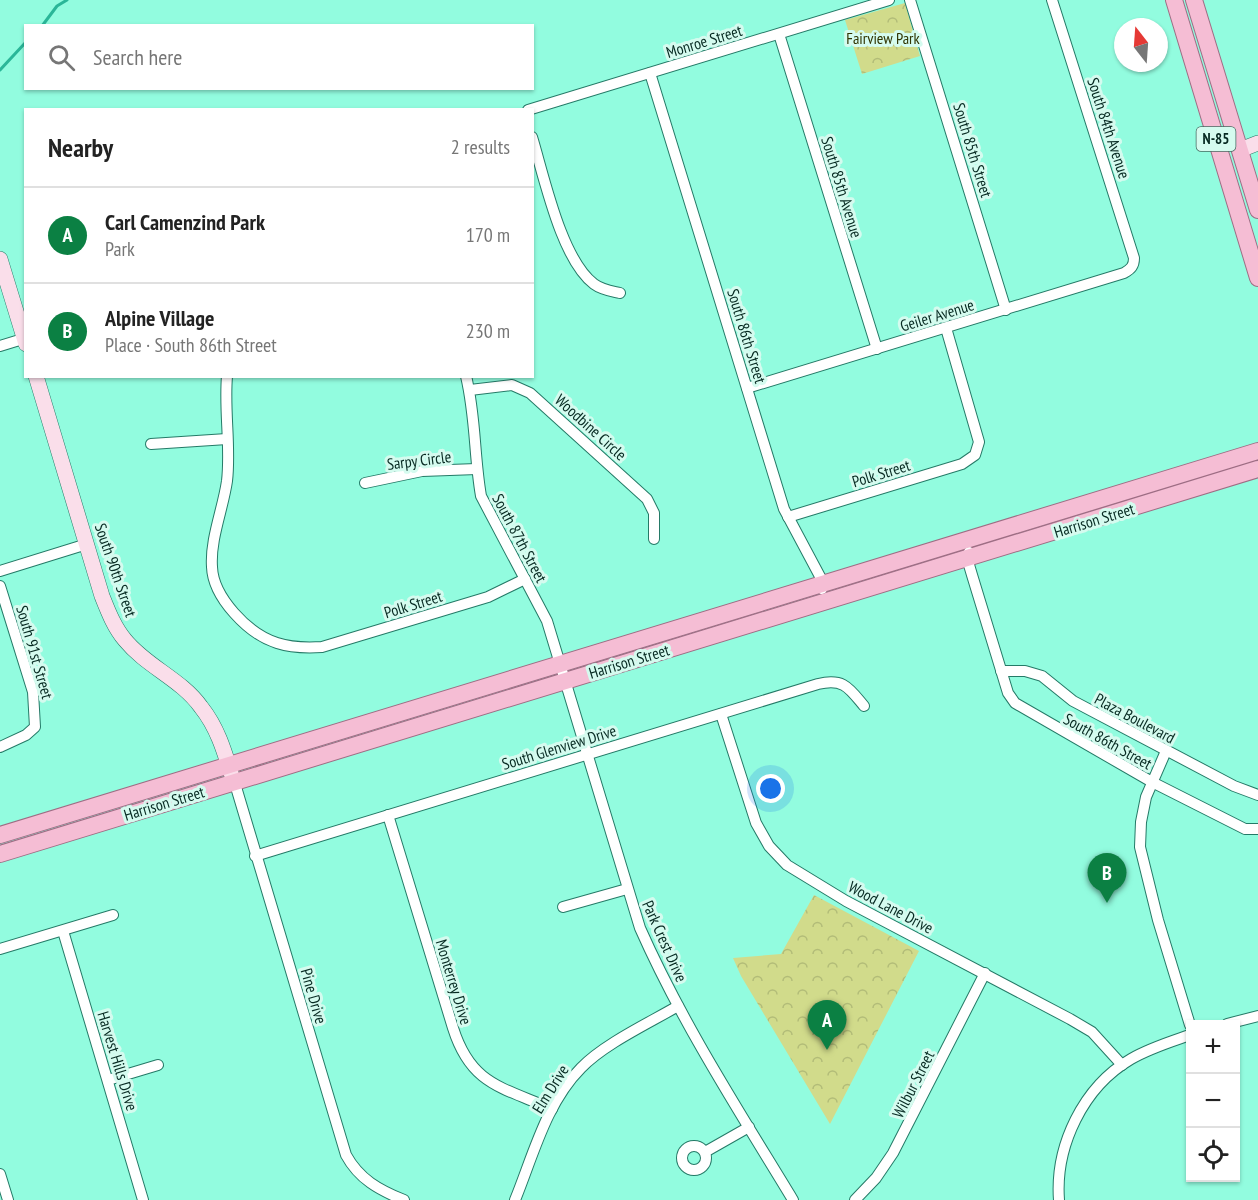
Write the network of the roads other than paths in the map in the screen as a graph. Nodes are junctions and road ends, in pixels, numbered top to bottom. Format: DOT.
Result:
graph roads {
  1 [pos="889,0"];
  2 [pos="910,0"];
  3 [pos="1052,0"];
  4 [pos="1174,0"];
  5 [pos="1194,0"];
  6 [pos="779,33"];
  7 [pos="1189,48"];
  8 [pos="650,73"];
  9 [pos="534,108"];
  10 [pos="534,142"];
  11 [pos="1258,143"];
  12 [pos="1240,150"];
  13 [pos="1258,210"];
  14 [pos="0,259"];
  15 [pos="1133,266"];
  16 [pos="1258,278"];
  17 [pos="620,293"];
  18 [pos="1006,310"];
  19 [pos="946,328"];
  20 [pos="24,337"];
  21 [pos="24,340"];
  22 [pos="0,346"];
  23 [pos="877,349"];
  24 [pos="37,378"];
  25 [pos="227,378"];
  26 [pos="467,378"];
  27 [pos="747,388"];
  28 [pos="470,390"];
  29 [pos="227,439"];
  30 [pos="151,444"];
  31 [pos="1258,451"];
  32 [pos="477,469"];
  33 [pos="1258,469"];
  34 [pos="365,483"];
  35 [pos="789,517"];
  36 [pos="654,538"];
  37 [pos="973,538"];
  38 [pos="87,544"];
  39 [pos="967,558"];
  40 [pos="0,571"];
  41 [pos="525,579"];
  42 [pos="824,584"];
  43 [pos="0,585"];
  44 [pos="819,603"];
  45 [pos="1001,671"];
  46 [pos="563,672"];
  47 [pos="864,706"];
  48 [pos="722,714"];
  49 [pos="0,747"];
  50 [pos="1166,751"];
  51 [pos="588,754"];
  52 [pos="231,773"];
  53 [pos="1152,783"];
  54 [pos="1258,795"];
  55 [pos="388,815"];
  56 [pos="1258,829"];
  57 [pos="0,835"];
  58 [pos="0,854"];
  59 [pos="255,855"];
  60 [pos="627,889"];
  61 [pos="563,907"];
  62 [pos="113,915"];
  63 [pos="63,931"];
  64 [pos="0,949"];
  65 [pos="985,973"];
  66 [pos="678,1006"];
  67 [pos="1258,1016"];
  68 [pos="1189,1020"];
  69 [pos="1240,1021"];
  70 [pos="1186,1037"];
  71 [pos="158,1065"];
  72 [pos="1122,1065"];
  73 [pos="108,1080"];
  74 [pos="552,1109"];
  75 [pos="749,1127"];
  76 [pos="705,1152"];
  77 [pos="0,1174"];
  78 [pos="8,1200"];
  79 [pos="143,1200"];
  80 [pos="404,1200"];
  81 [pos="515,1200"];
  82 [pos="793,1200"];
  83 [pos="855,1200"];
  84 [pos="1059,1200"];
  1 -- 6 [label="street, Monroe Street"];
  2 -- 18 [label="street, South 85th Street"];
  3 -- 15 [label="street, South 84th Avenue"];
  4 -- 7 [label="main road, N-85"];
  5 -- 12 [label="main road, N-85"];
  6 -- 8 [label="street, Monroe Street"];
  6 -- 23 [label="street, South 85th Avenue"];
  7 -- 12 [label="main road"];
  7 -- 16 [label="main road, N-85"];
  8 -- 9 [label="street, Monroe Street"];
  8 -- 27 [label="street, South 86th Street"];
  10 -- 17 [label="street"];
  11 -- 12 [label="street"];
  12 -- 13 [label="main road, N-85"];
  14 -- 20 [label="street"];
  15 -- 18 [label="street, Geiler Avenue"];
  18 -- 19 [label="street, Geiler Avenue"];
  19 -- 23 [label="street, Geiler Avenue"];
  19 -- 35 [label="street, Polk Street"];
  21 -- 22 [label="street"];
  23 -- 27 [label="street, Geiler Avenue"];
  24 -- 38 [label="street, South 90th Street"];
  25 -- 29 [label="street, Polk Street"];
  26 -- 28 [label="street, South 87th Street"];
  27 -- 35 [label="street, South 86th Street"];
  28 -- 32 [label="street, South 87th Street"];
  28 -- 36 [label="street, Woodbine Circle"];
  29 -- 30 [label="street"];
  29 -- 41 [label="street, Polk Street"];
  31 -- 37 [label="main road, Harrison Street"];
  32 -- 34 [label="street, Sarpy Circle"];
  32 -- 41 [label="street, South 87th Street"];
  33 -- 39 [label="main road, Harrison Street"];
  35 -- 42 [label="street, South 86th Street"];
  37 -- 39 [label="street"];
  37 -- 42 [label="main road, Harrison Street"];
  38 -- 40 [label="street"];
  38 -- 52 [label="street, South 90th Street"];
  39 -- 44 [label="main road, Harrison Street"];
  39 -- 45 [label="street, South 86th Street"];
  41 -- 46 [label="street, South 87th Street"];
  42 -- 44 [label="street"];
  42 -- 46 [label="main road, Harrison Street"];
  43 -- 49 [label="street, South 91st Street"];
  44 -- 46 [label="main road, Harrison Street"];
  45 -- 50 [label="street, Plaza Boulevard"];
  45 -- 53 [label="street, South 86th Street"];
  46 -- 51 [label="street, Park Crest Drive"];
  46 -- 52 [label="main road, Harrison Street"];
  47 -- 48 [label="street, South Glenview Drive"];
  48 -- 51 [label="street, South Glenview Drive"];
  48 -- 65 [label="street, Wood Lane Drive"];
  50 -- 53 [label="street"];
  50 -- 54 [label="street, Plaza Boulevard"];
  51 -- 55 [label="street, South Glenview Drive"];
  51 -- 60 [label="street, Park Crest Drive"];
  52 -- 57 [label="main road, Harrison Street"];
  52 -- 58 [label="main road, Harrison Street"];
  52 -- 59 [label="street, Pine Drive"];
  53 -- 56 [label="street"];
  53 -- 68 [label="street, South 86th Street"];
  55 -- 59 [label="street, South Glenview Drive"];
  55 -- 74 [label="street, Monterrey Drive"];
  59 -- 80 [label="street, Pine Drive"];
  60 -- 61 [label="street"];
  60 -- 66 [label="street, Park Crest Drive"];
  62 -- 63 [label="street"];
  63 -- 64 [label="street"];
  63 -- 73 [label="street, Harvest Hills Drive"];
  65 -- 72 [label="street, Wood Lane Drive"];
  65 -- 83 [label="street, Wilbur Street"];
  66 -- 74 [label="street, Elm Drive"];
  66 -- 75 [label="street, Park Crest Drive"];
  67 -- 69 [label="street"];
  70 -- 72 [label="street"];
  71 -- 73 [label="street"];
  72 -- 84 [label="street"];
  73 -- 79 [label="street, Harvest Hills Drive"];
  74 -- 81 [label="street, Elm Drive"];
  75 -- 76 [label="street"];
  75 -- 82 [label="street, Park Crest Drive"];
  77 -- 78 [label="street"];
}
